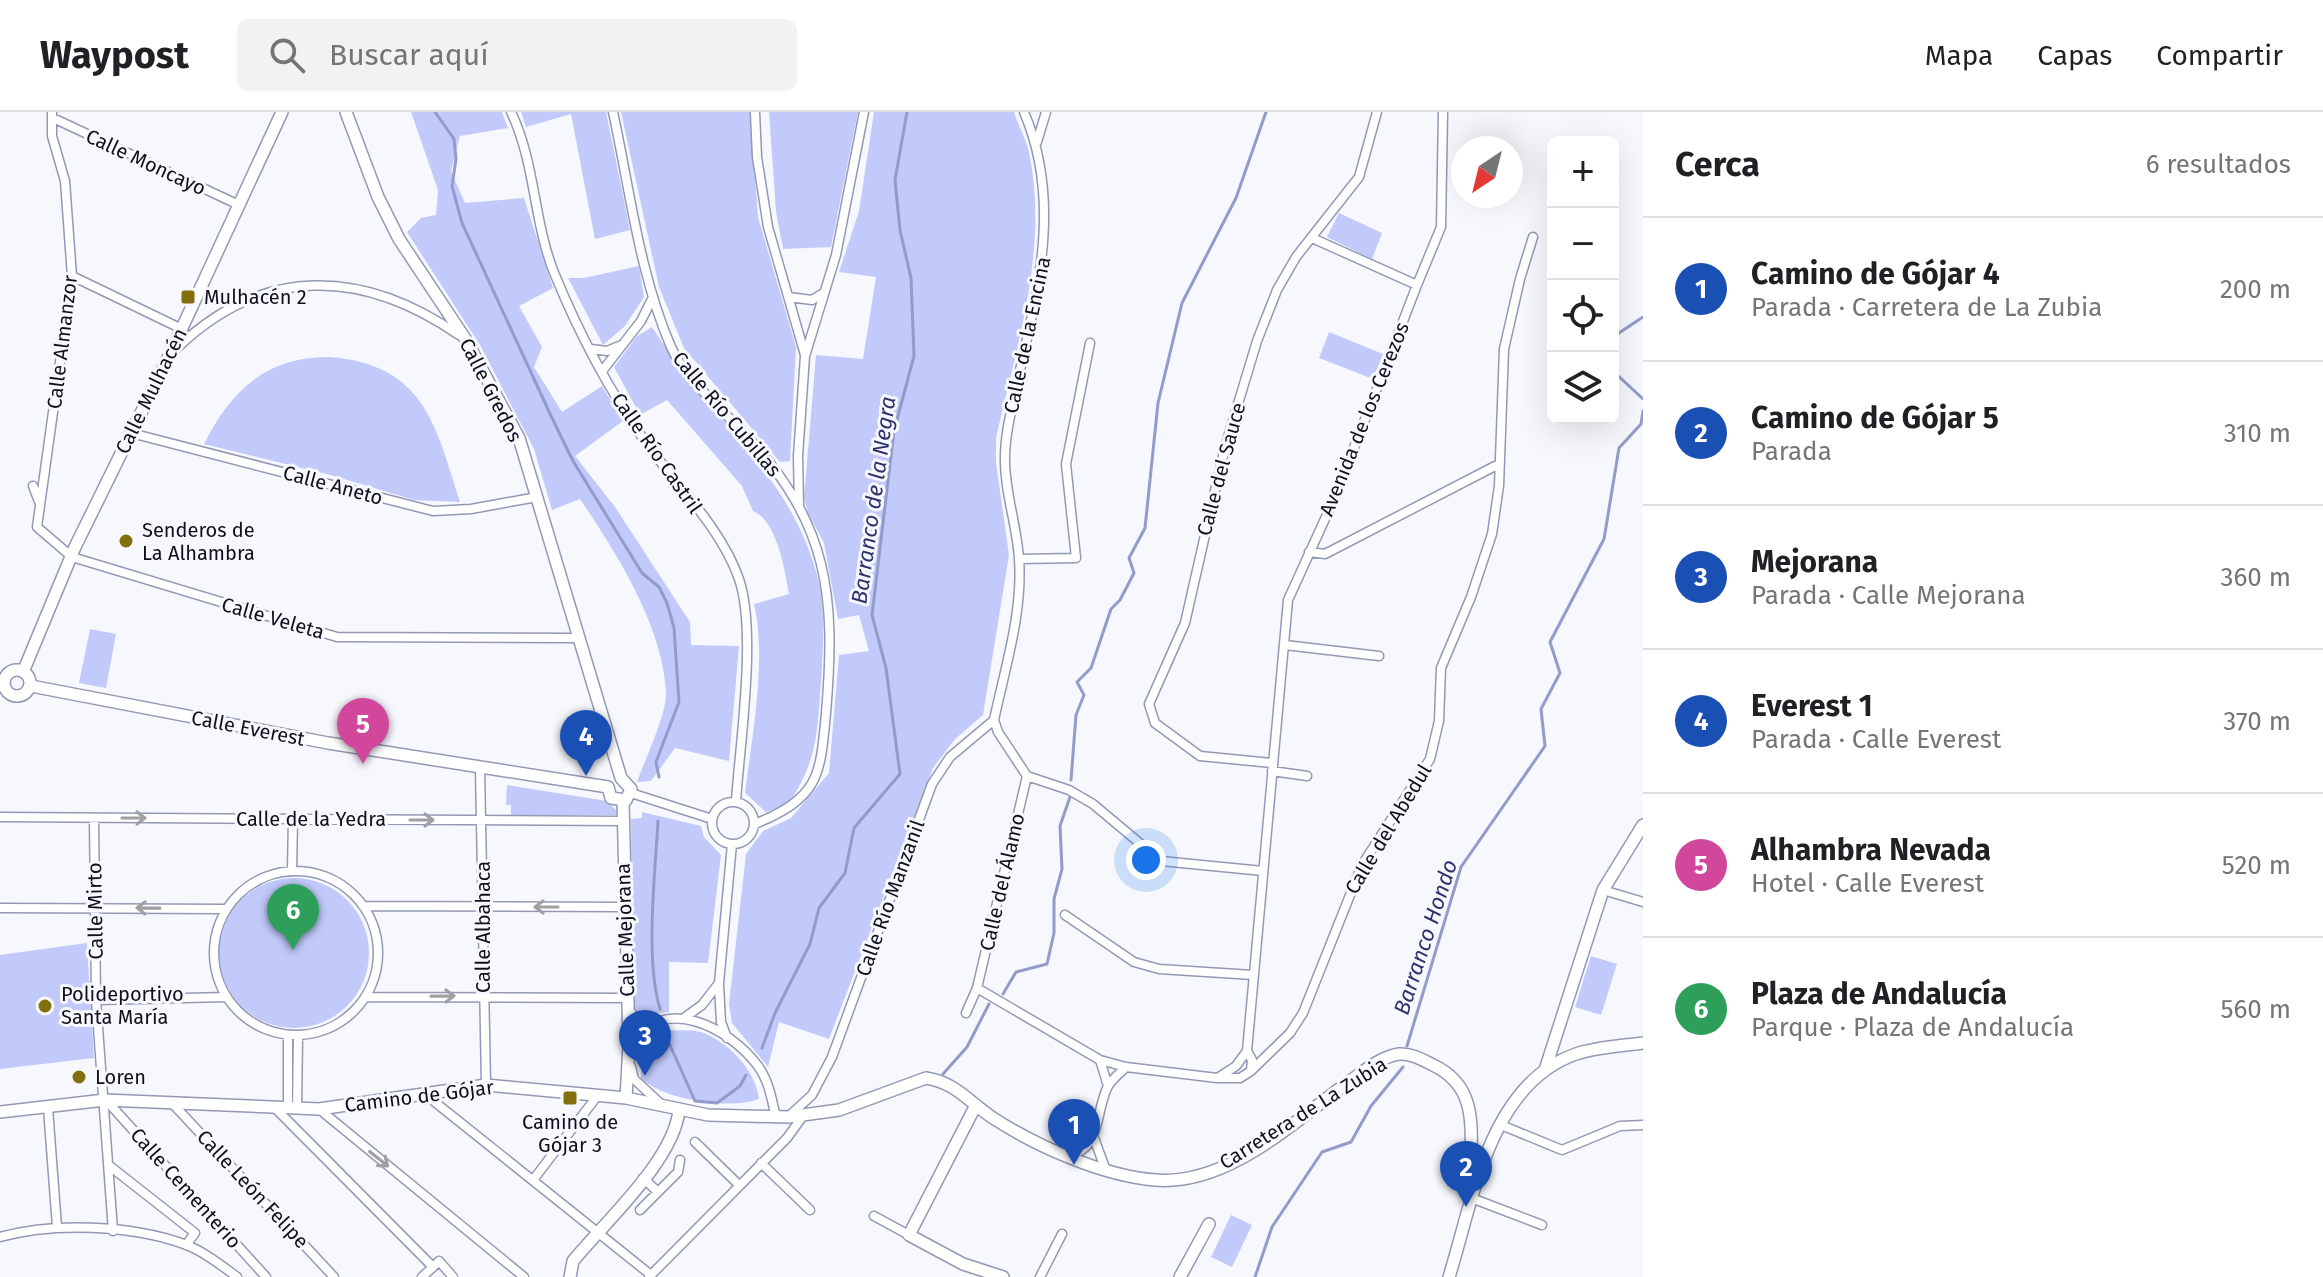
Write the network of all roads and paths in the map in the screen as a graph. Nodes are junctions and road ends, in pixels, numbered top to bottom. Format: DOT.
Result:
graph roads {
  1 [pos="282,112"];
  2 [pos="346,112"];
  3 [pos="511,112"];
  4 [pos="613,112"];
  5 [pos="755,112"];
  6 [pos="864,112"];
  7 [pos="1024,112"];
  8 [pos="1046,112"];
  9 [pos="1377,112"];
  10 [pos="1443,112"];
  11 [pos="52,115"];
  12 [pos="1036,142"];
  13 [pos="239,205"];
  14 [pos="1533,237"];
  15 [pos="1312,238"];
  16 [pos="72,276"];
  17 [pos="1417,285"];
  18 [pos="823,293"];
  19 [pos="789,297"];
  20 [pos="652,299"];
  21 [pos="641,321"];
  22 [pos="661,323"];
  23 [pos="182,329"];
  24 [pos="466,340"];
  25 [pos="1090,343"];
  26 [pos="620,345"];
  27 [pos="591,349"];
  28 [pos="170,354"];
  29 [pos="805,356"];
  30 [pos="603,370"];
  31 [pos="131,433"];
  32 [pos="1499,464"];
  33 [pos="33,486"];
  34 [pos="537,497"];
  35 [pos="40,505"];
  36 [pos="800,510"];
  37 [pos="1309,552"];
  38 [pos="72,557"];
  39 [pos="1019,559"];
  40 [pos="576,638"];
  41 [pos="1285,645"];
  42 [pos="1379,656"];
  43 [pos="23,672"];
  44 [pos="3,675"];
  45 [pos="31,686"];
  46 [pos="2,694"];
  47 [pos="994,720"];
  48 [pos="1272,767"];
  49 [pos="480,768"];
  50 [pos="1027,776"];
  51 [pos="1307,776"];
  52 [pos="621,778"];
  53 [pos="608,787"];
  54 [pos="627,797"];
  55 [pos="736,801"];
  56 [pos="0,817"];
  57 [pos="94,818"];
  58 [pos="293,819"];
  59 [pos="712,819"];
  60 [pos="482,820"];
  61 [pos="623,821"];
  62 [pos="755,824"];
  63 [pos="1643,825"];
  64 [pos="732,844"];
  65 [pos="292,871"];
  66 [pos="1263,871"];
  67 [pos="1603,890"];
  68 [pos="1643,902"];
  69 [pos="363,906"];
  70 [pos="484,907"];
  71 [pos="624,907"];
  72 [pos="0,908"];
  73 [pos="94,908"];
  74 [pos="226,909"];
  75 [pos="1065,915"];
  76 [pos="1253,975"];
  77 [pos="719,983"];
  78 [pos="977,988"];
  79 [pos="483,996"];
  80 [pos="227,997"];
  81 [pos="365,997"];
  82 [pos="96,1000"];
  83 [pos="627,1004"];
  84 [pos="966,1013"];
  85 [pos="684,1018"];
  86 [pos="650,1024"];
  87 [pos="293,1036"];
  88 [pos="728,1039"];
  89 [pos="1643,1043"];
  90 [pos="629,1045"];
  91 [pos="1247,1051"];
  92 [pos="629,1059"];
  93 [pos="1100,1060"];
  94 [pos="1126,1067"];
  95 [pos="1545,1070"];
  96 [pos="1251,1071"];
  97 [pos="926,1078"];
  98 [pos="1217,1078"];
  99 [pos="486,1085"];
  100 [pos="1108,1086"];
  101 [pos="426,1095"];
  102 [pos="598,1095"];
  103 [pos="812,1095"];
  104 [pos="626,1098"];
  105 [pos="105,1100"];
  106 [pos="172,1102"];
  107 [pos="663,1105"];
  108 [pos="976,1105"];
  109 [pos="48,1108"];
  110 [pos="287,1108"];
  111 [pos="319,1109"];
  112 [pos="679,1110"];
  113 [pos="0,1112"];
  114 [pos="818,1114"];
  115 [pos="803,1116"];
  116 [pos="782,1118"];
  117 [pos="1501,1125"];
  118 [pos="1643,1125"];
  119 [pos="1094,1138"];
  120 [pos="695,1142"];
  121 [pos="1068,1156"];
  122 [pos="680,1160"];
  123 [pos="761,1163"];
  124 [pos="111,1167"];
  125 [pos="1105,1168"];
  126 [pos="1484,1170"];
  127 [pos="643,1178"];
  128 [pos="533,1180"];
  129 [pos="739,1185"];
  130 [pos="658,1192"];
  131 [pos="1474,1199"];
  132 [pos="640,1210"];
  133 [pos="810,1210"];
  134 [pos="874,1216"];
  135 [pos="1209,1224"];
  136 [pos="1542,1225"];
  137 [pos="57,1227"];
  138 [pos="113,1231"];
  139 [pos="597,1232"];
  140 [pos="1062,1234"];
  141 [pos="909,1235"];
  142 [pos="0,1237"];
  143 [pos="186,1245"];
  144 [pos="433,1267"];
  145 [pos="650,1276"];
  146 [pos="237,1277"];
  147 [pos="266,1277"];
  148 [pos="334,1277"];
  149 [pos="422,1277"];
  150 [pos="453,1277"];
  151 [pos="524,1277"];
  152 [pos="570,1277"];
  153 [pos="1003,1277"];
  154 [pos="1040,1277"];
  155 [pos="1180,1277"];
  156 [pos="1449,1277"];
  1 -- 13 [label="street, Calle Mulhacén"];
  2 -- 24 [label="street, Calle Gredos"];
  3 -- 27 [label="street, Calle Río Castril"];
  4 -- 20 [label="street, Calle Río Cubillas"];
  5 -- 19 [label="street"];
  6 -- 18 [label="street"];
  7 -- 12 [label="street, Calle de la Encina"];
  8 -- 12 [label="street"];
  9 -- 15 [label="street, Calle del Sauce"];
  10 -- 17 [label="street, Avenida de los Cerezos"];
  11 -- 13 [label="street, Calle Moncayo"];
  11 -- 16 [label="street, Calle Almanzor"];
  12 -- 39 [label="street, Calle de la Encina"];
  13 -- 23 [label="street, Calle Mulhacén"];
  14 -- 32 [label="street, Calle del Abedul"];
  15 -- 17 [label="street"];
  15 -- 48 [label="street, Calle del Sauce"];
  16 -- 23 [label="street"];
  16 -- 35 [label="street, Calle Almanzor"];
  17 -- 37 [label="street, Avenida de los Cerezos"];
  18 -- 19 [label="street"];
  18 -- 29 [label="street"];
  19 -- 29 [label="street"];
  20 -- 21 [label="street"];
  20 -- 22 [label="street, Calle Río Cubillas"];
  21 -- 22 [label="street"];
  21 -- 26 [label="street"];
  22 -- 36 [label="street, Calle Río Cubillas"];
  23 -- 28 [label="street, Calle Mulhacén"];
  24 -- 28 [label="street"];
  24 -- 34 [label="street, Calle Gredos"];
  25 -- 39 [label="street"];
  26 -- 27 [label="street"];
  26 -- 30 [label="street"];
  27 -- 30 [label="street, Calle Río Castril"];
  28 -- 31 [label="street, Calle Mulhacén"];
  29 -- 36 [label="street"];
  30 -- 55 [label="street, Calle Río Castril"];
  31 -- 34 [label="street, Calle Aneto"];
  31 -- 38 [label="street, Calle Mulhacén"];
  32 -- 37 [label="street, Avenida de los Cerezos"];
  32 -- 96 [label="street, Calle del Abedul"];
  33 -- 35 [label="street"];
  34 -- 40 [label="street, Calle Gredos"];
  35 -- 38 [label="street, Calle Almanzor"];
  36 -- 62 [label="street, Calle Río Cubillas"];
  37 -- 41 [label="street, Avenida de los Cerezos"];
  38 -- 40 [label="street, Calle Veleta"];
  38 -- 43 [label="street, Calle Mulhacén"];
  39 -- 47 [label="street, Calle de la Encina"];
  40 -- 52 [label="street, Calle Gredos"];
  41 -- 42 [label="street"];
  41 -- 48 [label="street, Avenida de los Cerezos"];
  43 -- 44 [label="street"];
  43 -- 45 [label="street"];
  44 -- 46 [label="street"];
  45 -- 46 [label="street"];
  45 -- 49 [label="street, Calle Everest"];
  47 -- 50 [label="street"];
  47 -- 103 [label="street, Calle Río Manzanil"];
  48 -- 51 [label="street"];
  48 -- 66 [label="street, Avenida de los Cerezos"];
  49 -- 53 [label="street, Calle Everest"];
  49 -- 60 [label="street, Calle Albahaca"];
  50 -- 66 [label="street"];
  50 -- 78 [label="street, Calle del Álamo"];
  52 -- 53 [label="street"];
  52 -- 54 [label="street"];
  53 -- 54 [label="street"];
  54 -- 59 [label="street"];
  54 -- 61 [label="street, Calle Mejorana"];
  55 -- 59 [label="street"];
  55 -- 62 [label="street"];
  56 -- 57 [label="street, Calle de la Yedra"];
  57 -- 58 [label="street, Calle de la Yedra, one-way"];
  57 -- 73 [label="street, Calle Mirto"];
  58 -- 60 [label="street, Calle de la Yedra, one-way"];
  58 -- 65 [label="street"];
  59 -- 64 [label="street"];
  60 -- 61 [label="street, Calle de la Yedra"];
  60 -- 70 [label="street, Calle Albahaca"];
  61 -- 71 [label="street, Calle Mejorana"];
  62 -- 64 [label="street"];
  63 -- 67 [label="street"];
  64 -- 77 [label="street"];
  65 -- 69 [label="street"];
  65 -- 74 [label="street"];
  66 -- 76 [label="street, Avenida de los Cerezos"];
  67 -- 68 [label="street"];
  67 -- 95 [label="street"];
  69 -- 70 [label="street"];
  69 -- 81 [label="street"];
  71 -- 70 [label="street, one-way"];
  70 -- 79 [label="street, Calle Albahaca"];
  71 -- 83 [label="street, Calle Mejorana"];
  72 -- 73 [label="street"];
  74 -- 73 [label="street, one-way"];
  73 -- 82 [label="street, Calle Mirto"];
  74 -- 80 [label="street"];
  75 -- 76 [label="street"];
  76 -- 91 [label="street, Avenida de los Cerezos"];
  77 -- 85 [label="street"];
  77 -- 88 [label="street"];
  78 -- 84 [label="street, Calle del Álamo"];
  78 -- 93 [label="street"];
  81 -- 79 [label="street, one-way"];
  79 -- 83 [label="street"];
  79 -- 99 [label="street, Calle Albahaca"];
  80 -- 82 [label="street"];
  80 -- 87 [label="street"];
  81 -- 87 [label="street"];
  82 -- 105 [label="street, Calle Mirto"];
  83 -- 86 [label="street"];
  83 -- 90 [label="street, Calle Mejorana"];
  85 -- 86 [label="street"];
  85 -- 88 [label="street"];
  86 -- 90 [label="street"];
  87 -- 110 [label="street"];
  88 -- 116 [label="street"];
  89 -- 95 [label="street"];
  90 -- 92 [label="street, Calle Mejorana"];
  91 -- 96 [label="street, Avenida de los Cerezos"];
  91 -- 98 [label="street"];
  92 -- 104 [label="street, Calle Mejorana"];
  92 -- 107 [label="street"];
  93 -- 94 [label="street"];
  93 -- 100 [label="street"];
  94 -- 98 [label="street"];
  94 -- 100 [label="street"];
  95 -- 117 [label="street"];
  96 -- 98 [label="street"];
  97 -- 108 [label="street, Carretera de La Zubia"];
  97 -- 114 [label="street, Camino de Gójar"];
  99 -- 101 [label="street, Camino de Gójar"];
  99 -- 102 [label="street, Camino de Gójar"];
  100 -- 119 [label="street"];
  101 -- 111 [label="street, Camino de Gójar"];
  101 -- 128 [label="street"];
  102 -- 104 [label="street, Camino de Gójar"];
  102 -- 128 [label="street"];
  103 -- 114 [label="street"];
  103 -- 116 [label="street, Calle Río Manzanil"];
  104 -- 107 [label="street, Camino de Gójar"];
  105 -- 106 [label="street, Camino de Gójar"];
  105 -- 109 [label="street, Camino de Gójar"];
  105 -- 124 [label="street, Calle Mirto"];
  105 -- 147 [label="street, Calle Cementerio"];
  106 -- 110 [label="street, Camino de Gójar"];
  106 -- 148 [label="street, Calle León Felipe"];
  107 -- 112 [label="street, Camino de Gójar"];
  108 -- 121 [label="street, Carretera de La Zubia"];
  108 -- 141 [label="street"];
  109 -- 113 [label="street, Camino de Gójar"];
  109 -- 137 [label="street"];
  110 -- 111 [label="street, Camino de Gójar"];
  110 -- 144 [label="street"];
  111 -- 151 [label="street, one-way"];
  112 -- 116 [label="street, Camino de Gójar"];
  112 -- 127 [label="street"];
  114 -- 115 [label="street, Camino de Gójar"];
  115 -- 116 [label="street, Camino de Gójar"];
  115 -- 123 [label="street"];
  117 -- 118 [label="street"];
  117 -- 126 [label="street"];
  119 -- 121 [label="street"];
  119 -- 125 [label="street"];
  120 -- 129 [label="street"];
  121 -- 125 [label="street, Carretera de La Zubia"];
  122 -- 130 [label="street"];
  123 -- 129 [label="street"];
  123 -- 133 [label="street"];
  124 -- 138 [label="street, Calle Mirto"];
  124 -- 143 [label="street"];
  125 -- 126 [label="street, Carretera de La Zubia"];
  126 -- 131 [label="street"];
  127 -- 130 [label="street"];
  127 -- 139 [label="street"];
  128 -- 139 [label="street"];
  129 -- 145 [label="street"];
  130 -- 132 [label="street"];
  131 -- 136 [label="street"];
  131 -- 156 [label="street"];
  134 -- 141 [label="street"];
  135 -- 155 [label="street"];
  137 -- 138 [label="street"];
  137 -- 142 [label="street"];
  138 -- 143 [label="street"];
  139 -- 145 [label="street"];
  139 -- 152 [label="street"];
  140 -- 154 [label="street"];
  141 -- 153 [label="street"];
  143 -- 146 [label="street"];
  144 -- 149 [label="street"];
  144 -- 150 [label="street"];
}
